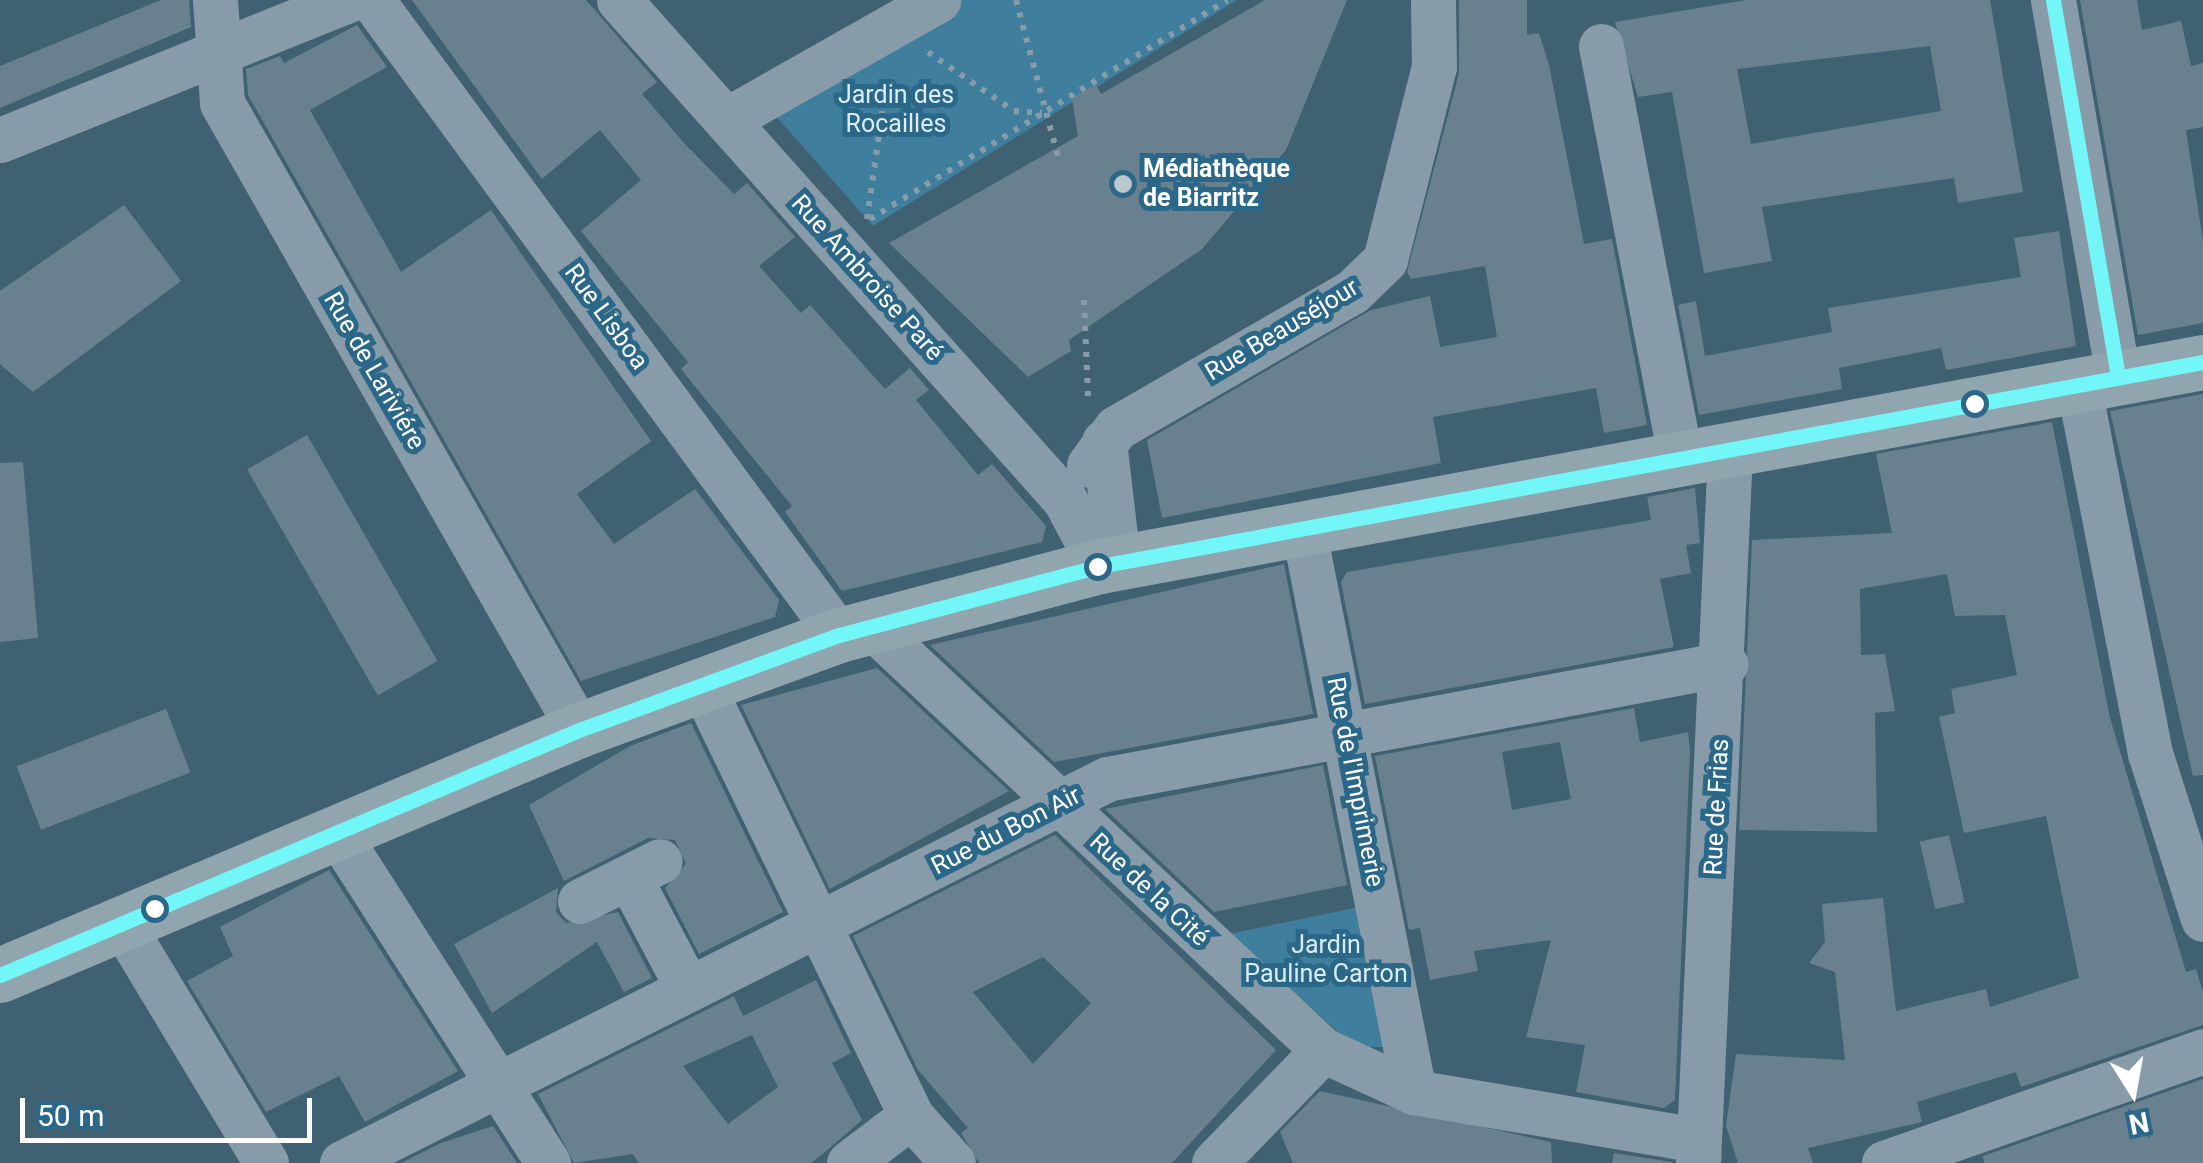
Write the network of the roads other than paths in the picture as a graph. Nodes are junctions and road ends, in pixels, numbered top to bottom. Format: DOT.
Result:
graph roads {
  1 [pos="216,0"];
  2 [pos="348,0"];
  3 [pos="372,0"];
  4 [pos="619,0"];
  5 [pos="938,0"];
  6 [pos="1432,0"];
  7 [pos="2053,0"];
  8 [pos="1601,46"];
  9 [pos="213,56"];
  10 [pos="726,120"];
  11 [pos="0,140"];
  12 [pos="2203,362"];
  13 [pos="2098,380"];
  14 [pos="1104,442"];
  15 [pos="1706,455"];
  16 [pos="1065,500"];
  17 [pos="1304,532"];
  18 [pos="1100,566"];
  19 [pos="855,631"];
  20 [pos="1725,664"];
  21 [pos="702,685"];
  22 [pos="1346,729"];
  23 [pos="579,730"];
  24 [pos="1057,806"];
  25 [pos="339,836"];
  26 [pos="580,901"];
  27 [pos="2203,919"];
  28 [pos="818,926"];
  29 [pos="125,928"];
  30 [pos="0,974"];
  31 [pos="688,990"];
  32 [pos="1323,1050"];
  33 [pos="2203,1051"];
  34 [pos="495,1084"];
  35 [pos="1414,1092"];
  36 [pos="912,1116"];
  37 [pos="1698,1152"];
  38 [pos="1930,1155"];
  39 [pos="266,1163"];
  40 [pos="342,1163"];
  41 [pos="548,1163"];
  42 [pos="849,1163"];
  43 [pos="953,1163"];
  44 [pos="1214,1163"];
  45 [pos="1884,1163"];
  1 -- 9 [label="street, Rue de Lariviére"];
  2 -- 9 [label="street"];
  3 -- 19 [label="street, Rue Lisboa"];
  4 -- 10 [label="street, Rue Ambroise Paré"];
  5 -- 10 [label="street"];
  6 -- 14 [label="street, Rue Beauséjour"];
  7 -- 13 [label="street"];
  8 -- 15 [label="street, Rue de Frias"];
  9 -- 11 [label="street"];
  9 -- 23 [label="street, Rue de Lariviére"];
  10 -- 16 [label="street, Rue Ambroise Paré"];
  12 -- 13 [label="main road"];
  13 -- 15 [label="main road"];
  13 -- 27 [label="street"];
  14 -- 16 [label="street, Rue Beauséjour"];
  14 -- 18 [label="street"];
  15 -- 17 [label="main road"];
  15 -- 20 [label="street, Rue de Frias"];
  16 -- 18 [label="street, Rue Ambroise Paré"];
  17 -- 18 [label="main road"];
  17 -- 22 [label="street, Rue de l'Imprimerie"];
  18 -- 19 [label="main road"];
  19 -- 21 [label="main road"];
  19 -- 24 [label="street, Rue de la Cité"];
  20 -- 22 [label="street, Rue du Bon Air"];
  20 -- 37 [label="street, Rue de Frias"];
  21 -- 23 [label="main road"];
  21 -- 28 [label="street"];
  22 -- 24 [label="street, Rue du Bon Air"];
  22 -- 35 [label="street, Rue de l'Imprimerie"];
  23 -- 25 [label="main road"];
  24 -- 28 [label="street, Rue du Bon Air"];
  24 -- 32 [label="street, Rue de la Cité"];
  25 -- 29 [label="main road"];
  25 -- 34 [label="street"];
  26 -- 31 [label="street"];
  28 -- 31 [label="street, Rue du Bon Air"];
  28 -- 36 [label="street"];
  29 -- 30 [label="main road"];
  29 -- 39 [label="street"];
  31 -- 34 [label="street, Rue du Bon Air"];
  32 -- 35 [label="street, Rue de la Cité"];
  32 -- 44 [label="street"];
  33 -- 38 [label="street"];
  34 -- 40 [label="street, Rue du Bon Air"];
  34 -- 41 [label="street"];
  35 -- 37 [label="street, Rue de la Cité"];
  36 -- 42 [label="street"];
  36 -- 43 [label="street"];
  38 -- 45 [label="street"];
}
